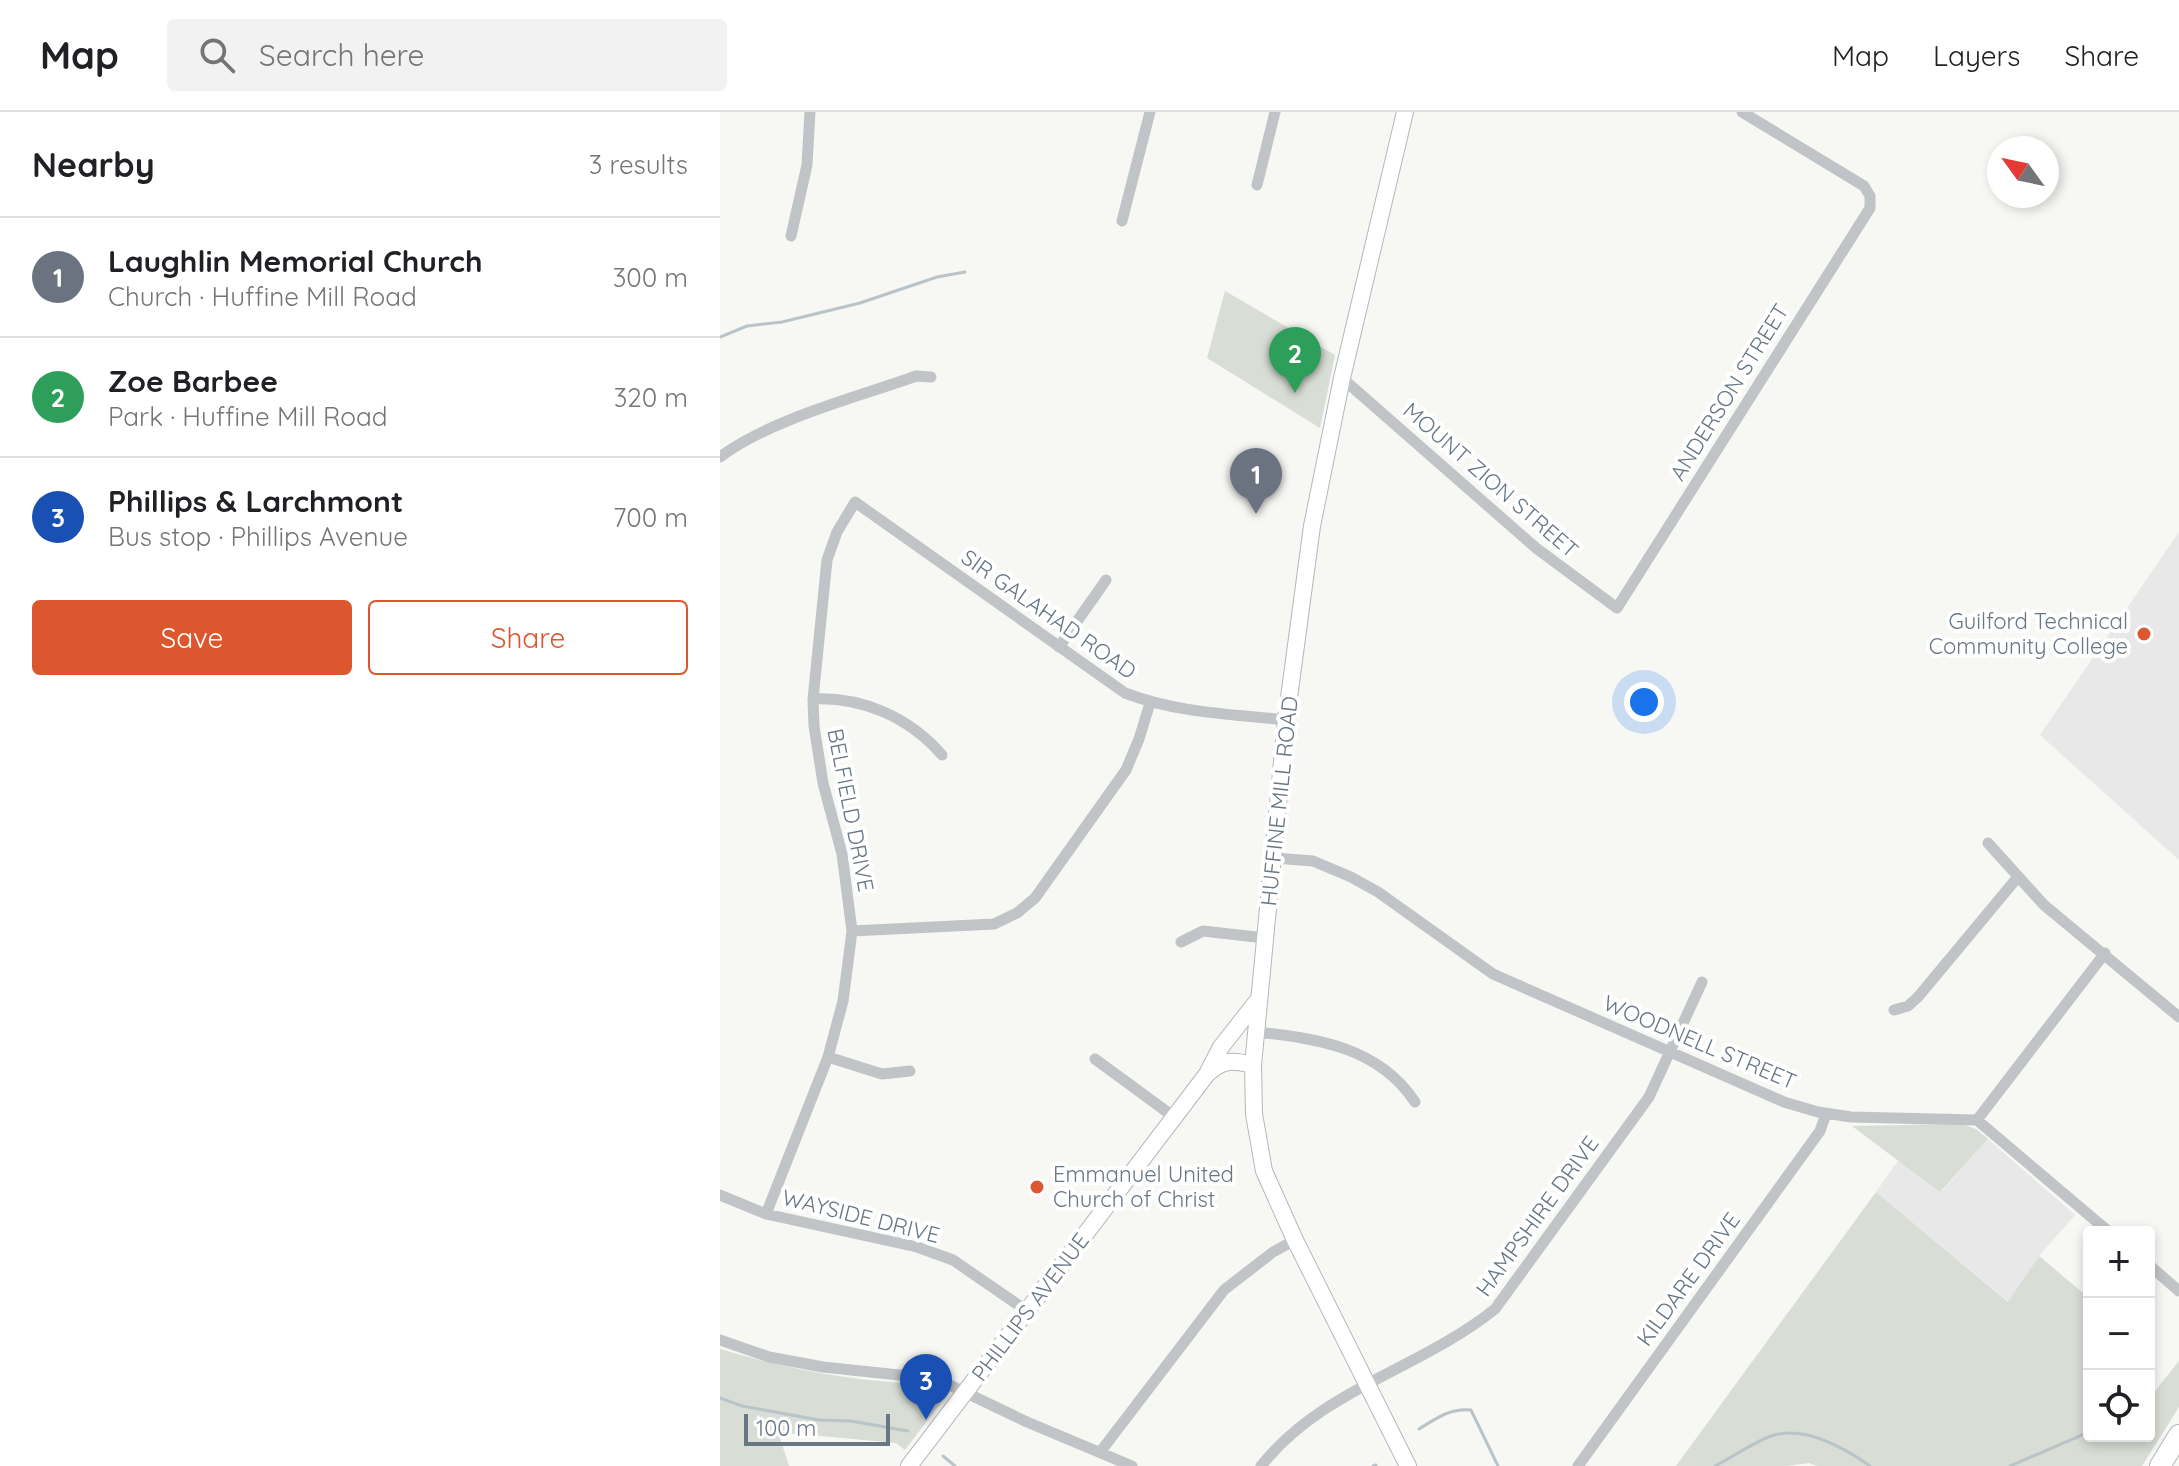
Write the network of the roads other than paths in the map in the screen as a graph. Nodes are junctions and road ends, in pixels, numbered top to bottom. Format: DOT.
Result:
graph roads {
  1 [pos="810,112"];
  2 [pos="1150,112"];
  3 [pos="1275,112"];
  4 [pos="1405,112"];
  5 [pos="1742,112"];
  6 [pos="1257,185"];
  7 [pos="1122,221"];
  8 [pos="791,236"];
  9 [pos="931,377"];
  10 [pos="1342,378"];
  11 [pos="720,457"];
  12 [pos="855,502"];
  13 [pos="1106,580"];
  14 [pos="1617,608"];
  15 [pos="1059,647"];
  16 [pos="813,699"];
  17 [pos="1150,703"];
  18 [pos="1286,720"];
  19 [pos="942,755"];
  20 [pos="1988,843"];
  21 [pos="1274,858"];
  22 [pos="2017,878"];
  23 [pos="852,931"];
  24 [pos="1265,938"];
  25 [pos="1181,942"];
  26 [pos="2105,953"];
  27 [pos="1702,982"];
  28 [pos="1259,998"];
  29 [pos="1894,1010"];
  30 [pos="2179,1017"];
  31 [pos="1255,1032"];
  32 [pos="1671,1052"];
  33 [pos="828,1057"];
  34 [pos="1095,1059"];
  35 [pos="1253,1065"];
  36 [pos="910,1071"];
  37 [pos="1207,1074"];
  38 [pos="1415,1102"];
  39 [pos="1826,1114"];
  40 [pos="1174,1117"];
  41 [pos="1977,1120"];
  42 [pos="720,1195"];
  43 [pos="766,1214"];
  44 [pos="2102,1226"];
  45 [pos="1295,1240"];
  46 [pos="2155,1270"];
  47 [pos="2179,1291"];
  48 [pos="1027,1311"];
  49 [pos="720,1340"];
  50 [pos="1367,1386"];
  51 [pos="966,1391"];
  52 [pos="2179,1435"];
  53 [pos="1101,1451"];
  54 [pos="909,1466"];
  55 [pos="1132,1466"];
  56 [pos="1261,1466"];
  57 [pos="1408,1466"];
  58 [pos="1578,1466"];
  59 [pos="2160,1466"];
  1 -- 8 [label="street"];
  2 -- 7 [label="street"];
  3 -- 6 [label="street"];
  4 -- 10 [label="main road, HUFFINE MILL ROAD"];
  5 -- 14 [label="street, ANDERSON STREET"];
  9 -- 11 [label="street"];
  10 -- 14 [label="street, MOUNT ZION STREET"];
  10 -- 18 [label="main road, HUFFINE MILL ROAD"];
  12 -- 15 [label="street, SIR GALAHAD ROAD"];
  12 -- 16 [label="street, BELFIELD DRIVE"];
  13 -- 15 [label="street"];
  15 -- 17 [label="street, SIR GALAHAD ROAD"];
  16 -- 19 [label="street"];
  16 -- 23 [label="street, BELFIELD DRIVE"];
  17 -- 18 [label="street, SIR GALAHAD ROAD"];
  17 -- 23 [label="street"];
  18 -- 21 [label="main road, HUFFINE MILL ROAD"];
  20 -- 22 [label="street"];
  21 -- 24 [label="main road, HUFFINE MILL ROAD"];
  21 -- 32 [label="street, WOODNELL STREET"];
  22 -- 26 [label="street"];
  22 -- 29 [label="street"];
  23 -- 33 [label="street, BELFIELD DRIVE"];
  24 -- 25 [label="street"];
  24 -- 28 [label="main road, HUFFINE MILL ROAD"];
  26 -- 30 [label="street"];
  26 -- 41 [label="street"];
  27 -- 32 [label="street, HAMPSHIRE DRIVE"];
  28 -- 31 [label="main road, HUFFINE MILL ROAD"];
  28 -- 37 [label="main road, PHILLIPS AVENUE"];
  31 -- 35 [label="main road, HUFFINE MILL ROAD"];
  31 -- 38 [label="street"];
  32 -- 39 [label="street, WOODNELL STREET"];
  32 -- 50 [label="street, HAMPSHIRE DRIVE"];
  33 -- 36 [label="street"];
  33 -- 43 [label="street, BELFIELD DRIVE"];
  34 -- 40 [label="street"];
  35 -- 37 [label="main road"];
  35 -- 45 [label="main road, HUFFINE MILL ROAD"];
  37 -- 40 [label="main road, PHILLIPS AVENUE"];
  39 -- 41 [label="street, WOODNELL STREET"];
  39 -- 58 [label="street, KILDARE DRIVE"];
  40 -- 48 [label="main road, PHILLIPS AVENUE"];
  41 -- 44 [label="street"];
  42 -- 43 [label="street, WAYSIDE DRIVE"];
  43 -- 48 [label="street, WAYSIDE DRIVE"];
  45 -- 50 [label="main road, HUFFINE MILL ROAD"];
  45 -- 53 [label="street"];
  46 -- 47 [label="street"];
  48 -- 51 [label="main road, PHILLIPS AVENUE"];
  49 -- 51 [label="street"];
  50 -- 56 [label="street, HAMPSHIRE DRIVE"];
  50 -- 57 [label="main road, HUFFINE MILL ROAD"];
  51 -- 53 [label="street"];
  51 -- 54 [label="main road, PHILLIPS AVENUE"];
  52 -- 59 [label="highway"];
  53 -- 55 [label="street"];
}
